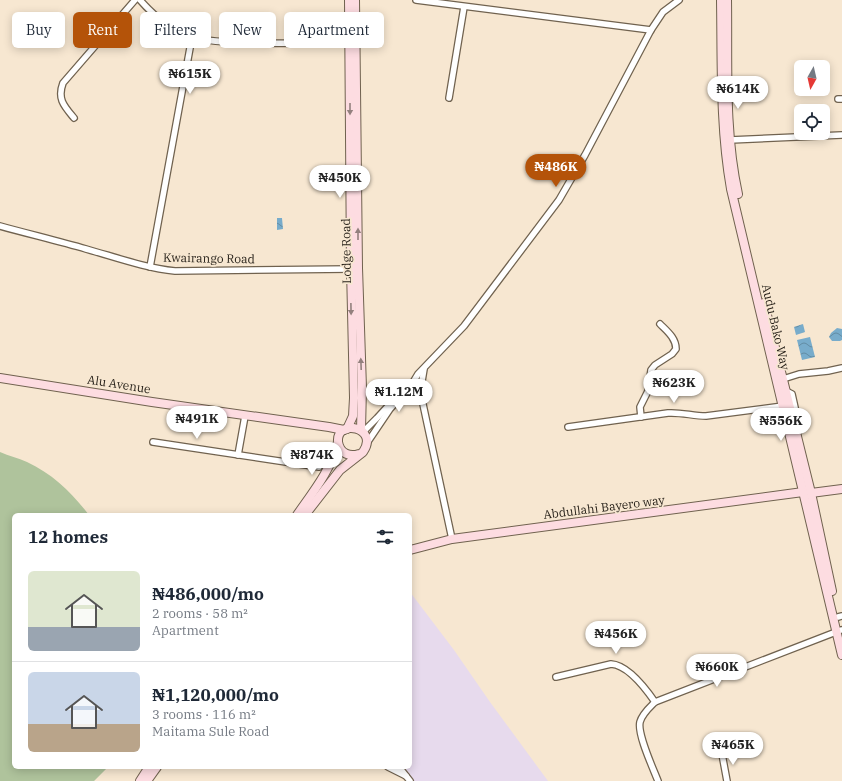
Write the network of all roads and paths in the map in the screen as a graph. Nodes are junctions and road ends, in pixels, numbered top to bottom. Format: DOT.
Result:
graph roads {
  1 [pos="135,0"];
  2 [pos="140,0"];
  3 [pos="349,0"];
  4 [pos="355,0"];
  5 [pos="416,0"];
  6 [pos="679,0"];
  7 [pos="722,0"];
  8 [pos="727,0"];
  9 [pos="464,7"];
  10 [pos="151,12"];
  11 [pos="349,12"];
  12 [pos="651,30"];
  13 [pos="211,40"];
  14 [pos="284,43"];
  15 [pos="190,48"];
  16 [pos="349,48"];
  17 [pos="449,98"];
  18 [pos="74,118"];
  19 [pos="842,135"];
  20 [pos="730,140"];
  21 [pos="0,226"];
  22 [pos="150,267"];
  23 [pos="351,269"];
  24 [pos="660,324"];
  25 [pos="425,367"];
  26 [pos="842,368"];
  27 [pos="418,374"];
  28 [pos="0,378"];
  29 [pos="783,379"];
  30 [pos="783,406"];
  31 [pos="245,416"];
  32 [pos="641,417"];
  33 [pos="568,427"];
  34 [pos="362,431"];
  35 [pos="342,434"];
  36 [pos="153,442"];
  37 [pos="367,443"];
  38 [pos="359,454"];
  39 [pos="238,455"];
  40 [pos="319,467"];
  41 [pos="842,488"];
  42 [pos="807,493"];
  43 [pos="298,513"];
  44 [pos="306,513"];
  45 [pos="452,539"];
  46 [pos="412,549"];
  47 [pos="840,616"];
  48 [pos="840,632"];
  49 [pos="842,655"];
  50 [pos="556,677"];
  51 [pos="655,702"];
  52 [pos="722,754"];
  53 [pos="148,769"];
  54 [pos="156,769"];
  55 [pos="391,769"];
  56 [pos="400,769"];
  57 [pos="408,779"];
  58 [pos="140,781"];
  59 [pos="147,781"];
  60 [pos="658,781"];
  61 [pos="728,781"];
  1 -- 18 [label="street"];
  2 -- 10 [label="street"];
  3 -- 11 [label="street, Lodge Road"];
  34 -- 4 [label="street, Lodge Road, one-way"];
  5 -- 9 [label="street"];
  6 -- 12 [label="street"];
  7 -- 30 [label="street, Audu Bako Way"];
  8 -- 20 [label="street, Audu Bako Way"];
  9 -- 12 [label="street"];
  9 -- 17 [label="street"];
  12 -- 25 [label="street"];
  13 -- 14 [label="street"];
  15 -- 22 [label="street"];
  16 -- 23 [label="street, Lodge Road, one-way"];
  19 -- 20 [label="street"];
  20 -- 29 [label="street, Audu Bako Way"];
  21 -- 22 [label="street, Kwairango Road"];
  22 -- 23 [label="street, Kwairango Road"];
  23 -- 35 [label="street, Lodge Road, one-way"];
  24 -- 32 [label="street"];
  25 -- 27 [label="street"];
  25 -- 45 [label="street"];
  26 -- 29 [label="street"];
  27 -- 34 [label="street"];
  27 -- 37 [label="street"];
  28 -- 31 [label="street, Alu Avenue"];
  29 -- 42 [label="street, Audu Bako Way"];
  30 -- 32 [label="street"];
  30 -- 42 [label="street, Audu Bako Way"];
  31 -- 35 [label="street, Alu Avenue"];
  31 -- 39 [label="street"];
  32 -- 33 [label="street"];
  34 -- 35 [label="street"];
  34 -- 37 [label="street"];
  35 -- 38 [label="street"];
  35 -- 43 [label="street, Lodge Road"];
  36 -- 39 [label="street"];
  37 -- 38 [label="street"];
  38 -- 44 [label="street"];
  39 -- 40 [label="street"];
  41 -- 42 [label="street, Abdullahi Bayero way"];
  42 -- 45 [label="street, Abdullahi Bayero way"];
  42 -- 47 [label="street, Audu Bako Way"];
  42 -- 48 [label="street, Audu Bako Way"];
  45 -- 46 [label="street, Abdullahi Bayero way"];
  47 -- 48 [label="street, Audu Bako Way"];
  48 -- 49 [label="street, Audu Bako Way"];
  48 -- 51 [label="street"];
  50 -- 51 [label="street"];
  51 -- 60 [label="street"];
  52 -- 61 [label="street"];
  53 -- 58 [label="street"];
  54 -- 59 [label="street"];
  55 -- 57 [label="street"];
  56 -- 57 [label="street"];
}
